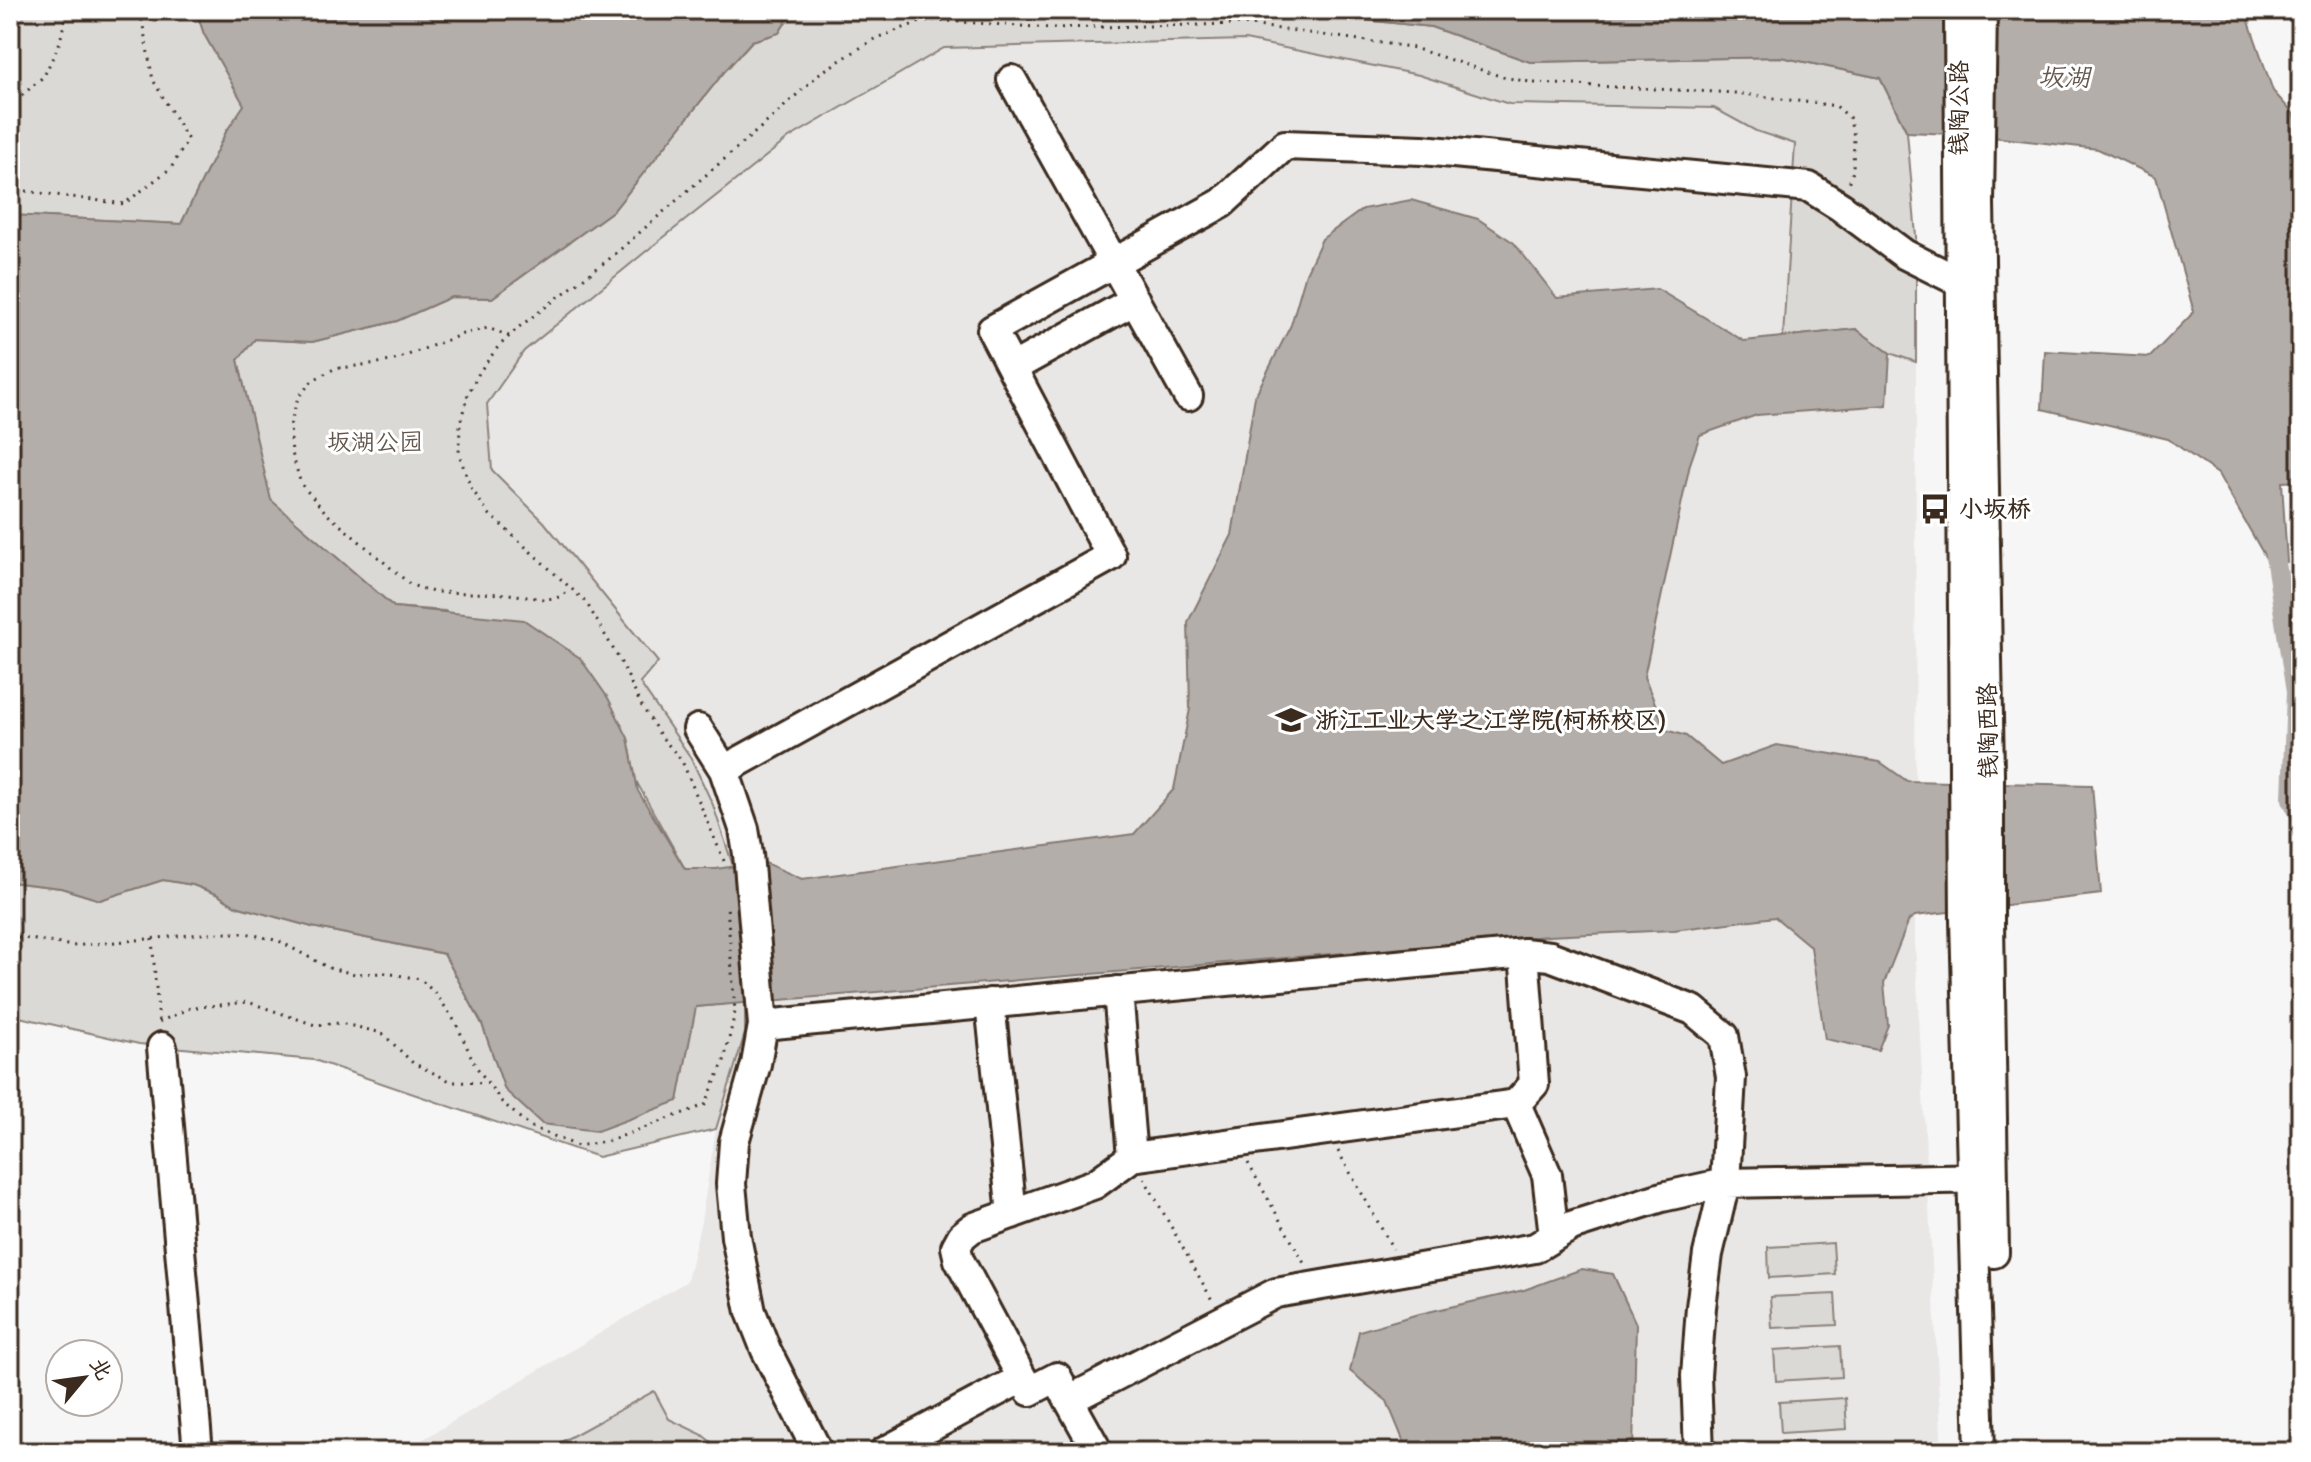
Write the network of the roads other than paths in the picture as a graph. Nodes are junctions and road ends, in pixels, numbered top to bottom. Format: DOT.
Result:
graph roads {
  1 [pos="1959,10"];
  2 [pos="1982,10"];
  3 [pos="1012,80"];
  4 [pos="1969,205"];
  5 [pos="1114,263"];
  6 [pos="1960,282"];
  7 [pos="1135,300"];
  8 [pos="1012,368"];
  9 [pos="1188,396"];
  10 [pos="698,729"];
  11 [pos="724,770"];
  12 [pos="1977,774"];
  13 [pos="1524,953"];
  14 [pos="1118,991"];
  15 [pos="990,1003"];
  16 [pos="763,1025"];
  17 [pos="160,1034"];
  18 [pos="1516,1104"];
  19 [pos="1132,1157"];
  20 [pos="1983,1178"];
  21 [pos="1725,1183"];
  22 [pos="1012,1214"];
  23 [pos="1554,1236"];
  24 [pos="1022,1378"];
  25 [pos="1069,1400"];
  26 [pos="198,1452"];
  27 [pos="818,1452"];
  28 [pos="884,1452"];
  29 [pos="1098,1452"];
  30 [pos="1699,1452"];
  31 [pos="1980,1452"];
  32 [pos="1997,1452"];
  1 -- 4 [label="street, 钱陶公路"];
  2 -- 4 [label="street, 钱陶西路"];
  3 -- 5 [label="street"];
  4 -- 6 [label="street, 钱陶西路"];
  4 -- 12 [label="street, 钱陶西路"];
  5 -- 6 [label="street"];
  5 -- 7 [label="street"];
  5 -- 8 [label="street"];
  6 -- 12 [label="street, 钱陶西路"];
  7 -- 8 [label="street"];
  7 -- 9 [label="street"];
  8 -- 11 [label="street"];
  10 -- 11 [label="street"];
  11 -- 16 [label="street"];
  12 -- 20 [label="street, 钱陶西路"];
  13 -- 14 [label="street"];
  13 -- 18 [label="street"];
  13 -- 21 [label="street"];
  14 -- 15 [label="street"];
  14 -- 19 [label="street"];
  15 -- 16 [label="street"];
  15 -- 22 [label="street"];
  16 -- 27 [label="street"];
  17 -- 26 [label="street"];
  18 -- 19 [label="street"];
  18 -- 23 [label="street"];
  19 -- 22 [label="street"];
  20 -- 21 [label="street"];
  20 -- 31 [label="street, 钱陶西路"];
  20 -- 32 [label="street, 钱陶西路"];
  21 -- 23 [label="street"];
  21 -- 30 [label="street"];
  22 -- 24 [label="street"];
  23 -- 25 [label="street"];
  24 -- 25 [label="street"];
  24 -- 28 [label="street"];
  25 -- 29 [label="street"];
}
